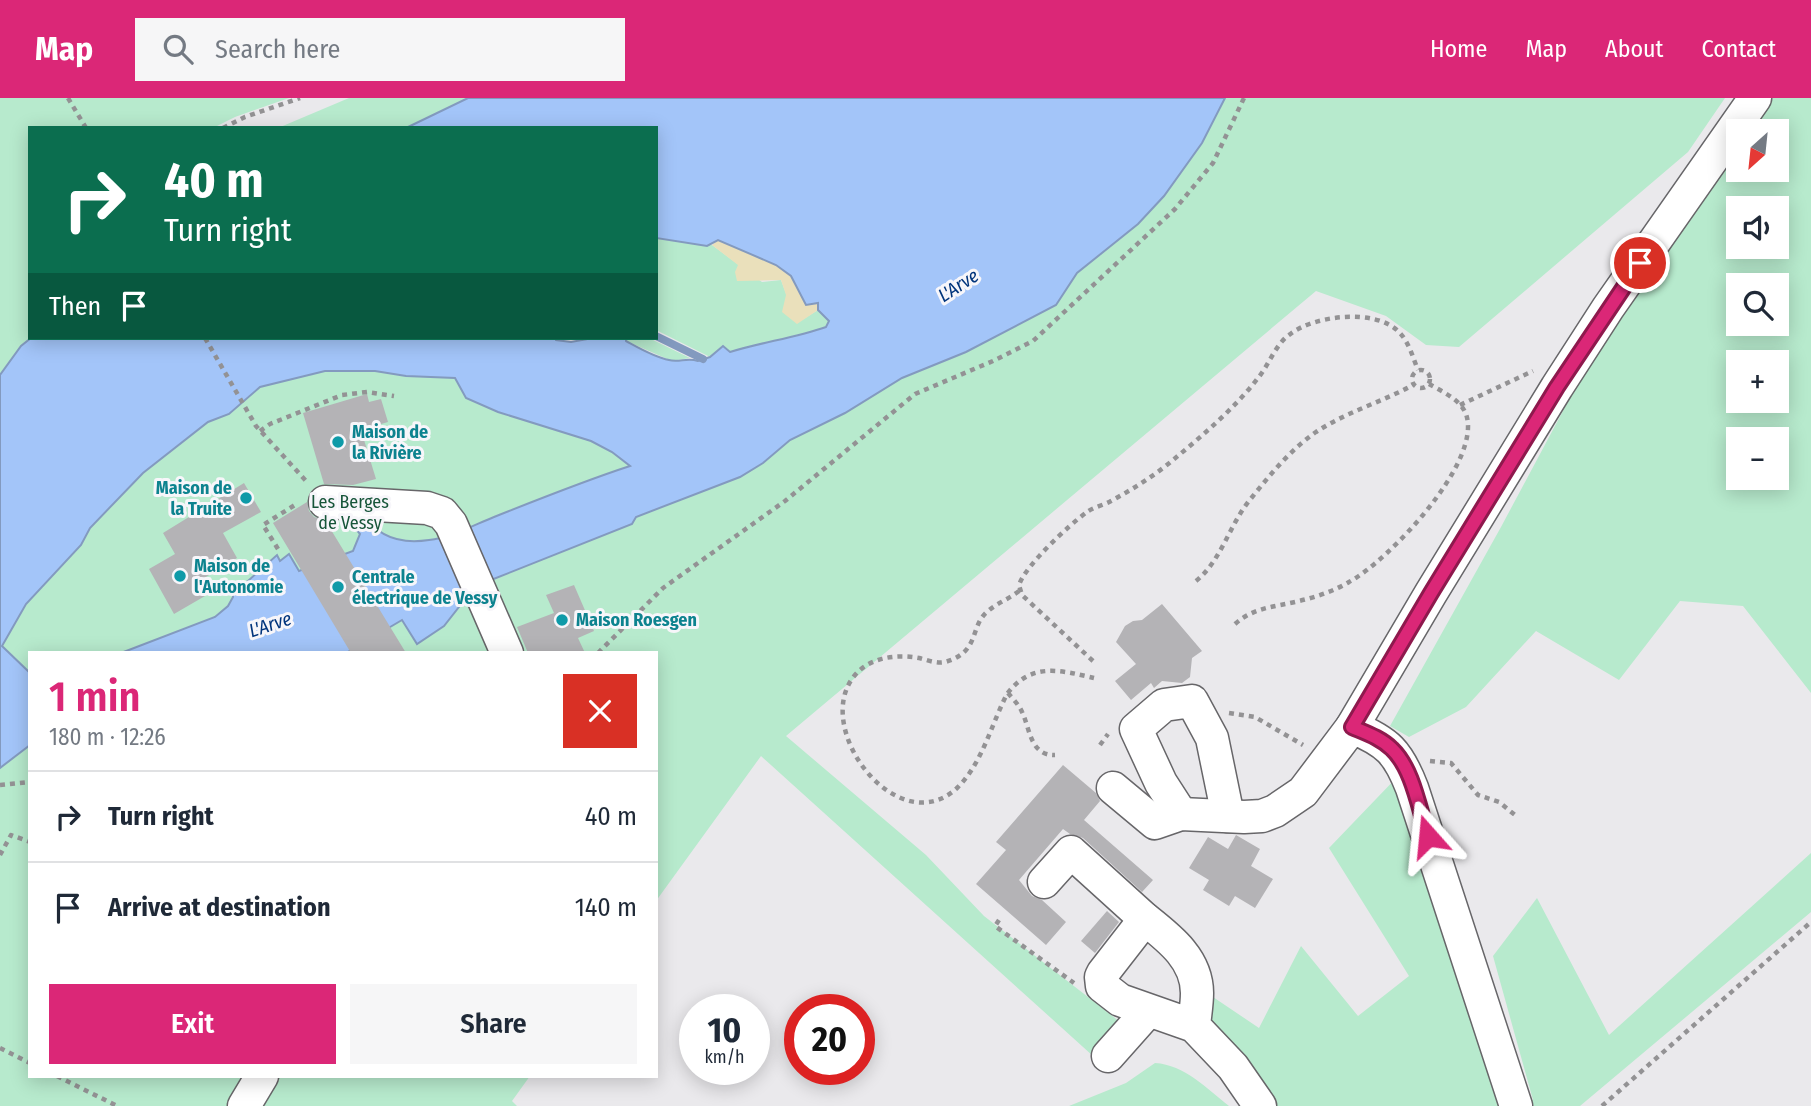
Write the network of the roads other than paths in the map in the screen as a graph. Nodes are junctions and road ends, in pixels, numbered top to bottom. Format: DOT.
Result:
graph roads {
  1 [pos="1755,98"];
  2 [pos="321,497"];
  3 [pos="506,651"];
  4 [pos="1352,727"];
  5 [pos="1113,788"];
  6 [pos="1181,814"];
  7 [pos="1228,816"];
  8 [pos="1044,882"];
  9 [pos="1145,919"];
  10 [pos="1149,1010"];
  11 [pos="1194,1026"];
  12 [pos="1108,1056"];
  13 [pos="261,1078"];
  14 [pos="244,1106"];
  15 [pos="1260,1106"];
  16 [pos="1516,1106"];
  1 -- 4 [label="street"];
  2 -- 3 [label="street"];
  4 -- 7 [label="street"];
  4 -- 16 [label="street"];
  5 -- 6 [label="street"];
  6 -- 7 [label="street"];
  6 -- 7 [label="street"];
  8 -- 9 [label="street"];
  9 -- 10 [label="street"];
  9 -- 11 [label="street"];
  10 -- 11 [label="street"];
  10 -- 12 [label="street"];
  11 -- 15 [label="street"];
  13 -- 14 [label="street"];
}
